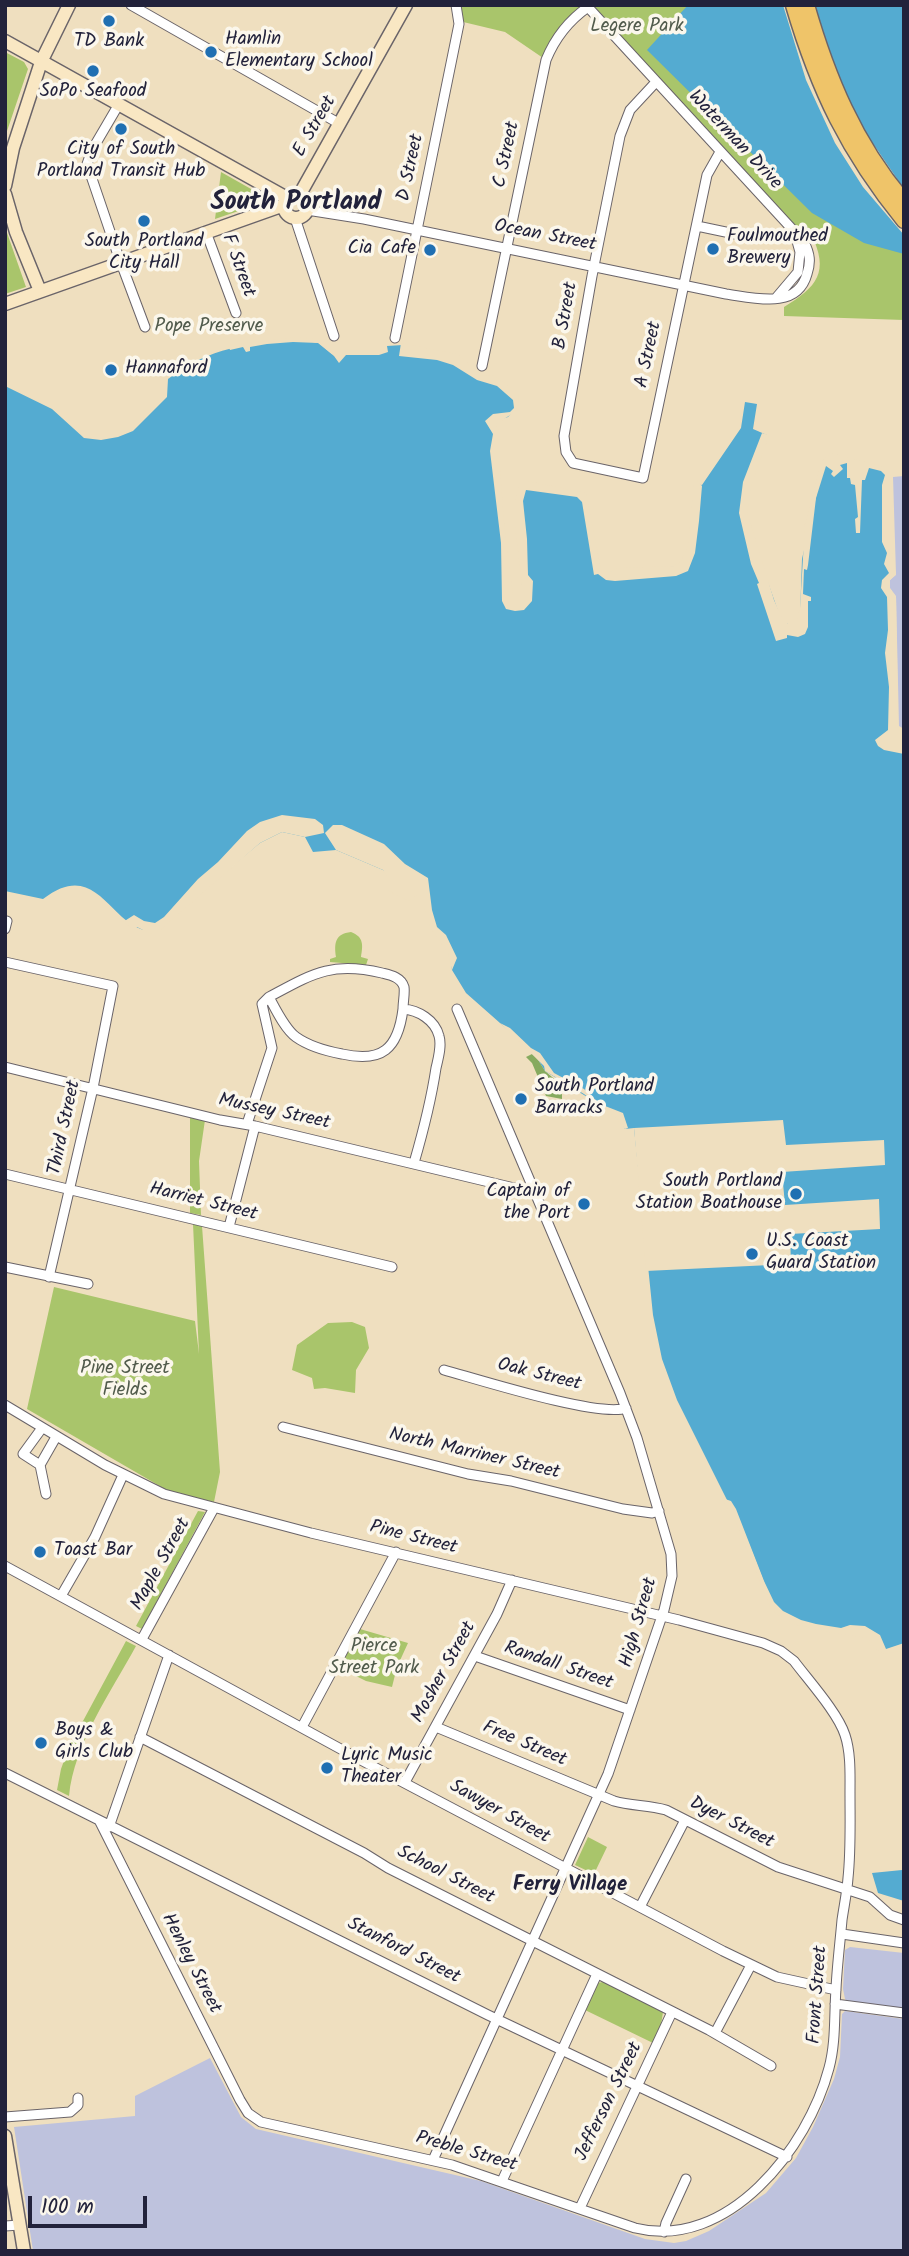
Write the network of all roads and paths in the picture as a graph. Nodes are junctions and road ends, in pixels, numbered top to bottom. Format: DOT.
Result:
graph roads {
  1 [pos="69,5"];
  2 [pos="131,5"];
  3 [pos="407,5"];
  4 [pos="456,5"];
  5 [pos="793,5"];
  6 [pos="807,5"];
  7 [pos="587,6"];
  8 [pos="5,41"];
  9 [pos="41,62"];
  10 [pos="656,82"];
  11 [pos="119,104"];
  12 [pos="340,124"];
  13 [pos="720,152"];
  14 [pos="5,186"];
  15 [pos="5,194"];
  16 [pos="290,199"];
  17 [pos="904,201"];
  18 [pos="307,210"];
  19 [pos="295,218"];
  20 [pos="904,221"];
  21 [pos="697,226"];
  22 [pos="416,230"];
  23 [pos="206,232"];
  24 [pos="735,234"];
  25 [pos="506,250"];
  26 [pos="121,263"];
  27 [pos="594,266"];
  28 [pos="683,286"];
  29 [pos="40,291"];
  30 [pos="776,298"];
  31 [pos="5,304"];
  32 [pos="236,313"];
  33 [pos="145,327"];
  34 [pos="334,336"];
  35 [pos="395,338"];
  36 [pos="482,366"];
  37 [pos="563,444"];
  38 [pos="5,962"];
  39 [pos="269,997"];
  40 [pos="403,1009"];
  41 [pos="457,1009"];
  42 [pos="5,1067"];
  43 [pos="93,1088"];
  44 [pos="251,1125"];
  45 [pos="414,1163"];
  46 [pos="5,1174"];
  47 [pos="70,1190"];
  48 [pos="535,1193"];
  49 [pos="229,1227"];
  50 [pos="5,1266"];
  51 [pos="392,1266"];
  52 [pos="49,1277"];
  53 [pos="88,1284"];
  54 [pos="444,1370"];
  55 [pos="5,1405"];
  56 [pos="626,1408"];
  57 [pos="283,1427"];
  58 [pos="42,1428"];
  59 [pos="57,1437"];
  60 [pos="40,1465"];
  61 [pos="123,1475"];
  62 [pos="46,1494"];
  63 [pos="214,1508"];
  64 [pos="659,1511"];
  65 [pos="396,1552"];
  66 [pos="5,1566"];
  67 [pos="513,1580"];
  68 [pos="61,1596"];
  69 [pos="662,1616"];
  70 [pos="142,1639"];
  71 [pos="169,1655"];
  72 [pos="475,1656"];
  73 [pos="814,1689"];
  74 [pos="631,1710"];
  75 [pos="302,1727"];
  76 [pos="436,1727"];
  77 [pos="141,1737"];
  78 [pos="5,1773"];
  79 [pos="405,1782"];
  80 [pos="599,1795"];
  81 [pos="685,1820"];
  82 [pos="105,1824"];
  83 [pos="565,1868"];
  84 [pos="846,1891"];
  85 [pos="640,1907"];
  86 [pos="904,1920"];
  87 [pos="842,1934"];
  88 [pos="533,1940"];
  89 [pos="904,1943"];
  90 [pos="751,1965"];
  91 [pos="597,1974"];
  92 [pos="836,1990"];
  93 [pos="835,2004"];
  94 [pos="673,2012"];
  95 [pos="904,2013"];
  96 [pos="496,2019"];
  97 [pos="715,2033"];
  98 [pos="562,2051"];
  99 [pos="771,2066"];
  100 [pos="637,2085"];
  101 [pos="78,2098"];
  102 [pos="5,2117"];
  103 [pos="254,2119"];
  104 [pos="5,2136"];
  105 [pos="787,2157"];
  106 [pos="433,2160"];
  107 [pos="687,2179"];
  108 [pos="502,2181"];
  109 [pos="580,2208"];
  110 [pos="20,2225"];
  111 [pos="5,2226"];
  112 [pos="664,2232"];
  113 [pos="24,2251"];
  1 -- 9 [label="street"];
  2 -- 12 [label="street"];
  3 -- 12 [label="street, E Street"];
  4 -- 22 [label="street, D Street"];
  5 -- 20 [label="main road"];
  6 -- 17 [label="main road"];
  7 -- 10 [label="street, Waterman Drive"];
  7 -- 25 [label="street, C Street"];
  8 -- 9 [label="street"];
  9 -- 11 [label="street"];
  9 -- 14 [label="street"];
  10 -- 13 [label="street, Waterman Drive"];
  10 -- 27 [label="street, B Street"];
  11 -- 16 [label="street"];
  11 -- 26 [label="street"];
  12 -- 16 [label="street, E Street"];
  13 -- 21 [label="street, A Street"];
  13 -- 30 [label="street, Waterman Drive"];
  15 -- 29 [label="street"];
  16 -- 18 [label="street"];
  16 -- 19 [label="street"];
  16 -- 23 [label="street"];
  18 -- 19 [label="street"];
  18 -- 22 [label="street, Ocean Street"];
  19 -- 34 [label="street"];
  21 -- 24 [label="street"];
  21 -- 28 [label="street, A Street"];
  22 -- 25 [label="street, Ocean Street"];
  22 -- 35 [label="street, D Street"];
  23 -- 26 [label="street"];
  23 -- 32 [label="street, F Street"];
  25 -- 27 [label="street, Ocean Street"];
  25 -- 36 [label="street, C Street"];
  26 -- 29 [label="street"];
  26 -- 33 [label="street"];
  27 -- 28 [label="street, Ocean Street"];
  27 -- 37 [label="street, B Street"];
  28 -- 30 [label="street, Ocean Street"];
  28 -- 37 [label="street, A Street"];
  29 -- 31 [label="street"];
  38 -- 43 [label="street, Third Street"];
  39 -- 40 [label="street"];
  39 -- 40 [label="street"];
  39 -- 44 [label="street"];
  40 -- 45 [label="street"];
  41 -- 48 [label="street, High Street"];
  42 -- 43 [label="street, Mussey Street"];
  43 -- 44 [label="street, Mussey Street"];
  43 -- 47 [label="street, Third Street"];
  44 -- 45 [label="street, Mussey Street"];
  44 -- 49 [label="street"];
  45 -- 48 [label="street, Mussey Street"];
  46 -- 47 [label="street, Harriet Street"];
  47 -- 49 [label="street, Harriet Street"];
  47 -- 52 [label="street, Third Street"];
  48 -- 56 [label="street, High Street"];
  49 -- 51 [label="street, Harriet Street"];
  50 -- 52 [label="street"];
  52 -- 53 [label="street"];
  54 -- 56 [label="street, Oak Street"];
  55 -- 58 [label="street, Pine Street"];
  56 -- 64 [label="street, High Street"];
  57 -- 64 [label="street, North Marriner Street"];
  58 -- 59 [label="street, Pine Street"];
  58 -- 60 [label="street"];
  59 -- 60 [label="street"];
  59 -- 61 [label="street, Pine Street"];
  60 -- 62 [label="street"];
  61 -- 63 [label="street, Pine Street"];
  61 -- 68 [label="street"];
  63 -- 65 [label="street, Pine Street"];
  63 -- 70 [label="street, Maple Street"];
  64 -- 69 [label="street, High Street"];
  65 -- 67 [label="street, Pine Street"];
  65 -- 75 [label="street"];
  66 -- 68 [label="street, Sawyer Street"];
  67 -- 69 [label="street, Pine Street"];
  67 -- 72 [label="street, Mosher Street"];
  68 -- 70 [label="street, Sawyer Street"];
  69 -- 73 [label="street, Pine Street"];
  69 -- 74 [label="street, High Street"];
  70 -- 71 [label="street, Sawyer Street"];
  71 -- 75 [label="street, Sawyer Street"];
  71 -- 77 [label="street"];
  72 -- 74 [label="street, Randall Street"];
  72 -- 76 [label="street, Mosher Street"];
  73 -- 84 [label="street, Front Street"];
  74 -- 80 [label="street, High Street"];
  75 -- 79 [label="street, Sawyer Street"];
  76 -- 79 [label="street, Mosher Street"];
  76 -- 80 [label="street, Free Street"];
  77 -- 82 [label="street"];
  77 -- 88 [label="street, School Street"];
  78 -- 82 [label="street, Stanford Street"];
  79 -- 83 [label="street, Sawyer Street"];
  80 -- 81 [label="street, Dyer Street"];
  80 -- 83 [label="street, High Street"];
  81 -- 84 [label="street, Dyer Street"];
  81 -- 85 [label="street"];
  82 -- 96 [label="street, Stanford Street"];
  82 -- 103 [label="street, Henley Street"];
  83 -- 85 [label="street, Sawyer Street"];
  83 -- 88 [label="street, High Street"];
  84 -- 86 [label="street, Dyer Street"];
  84 -- 87 [label="street, Front Street"];
  85 -- 90 [label="street, Sawyer Street"];
  87 -- 89 [label="street"];
  87 -- 92 [label="street, Front Street"];
  88 -- 91 [label="street, School Street"];
  88 -- 96 [label="street, High Street"];
  90 -- 92 [label="street, Sawyer Street"];
  90 -- 97 [label="street"];
  91 -- 94 [label="street, School Street"];
  91 -- 98 [label="street"];
  92 -- 93 [label="street, Front Street"];
  93 -- 95 [label="street"];
  93 -- 105 [label="street, Front Street"];
  94 -- 97 [label="street, School Street"];
  94 -- 100 [label="street, Jefferson Street"];
  96 -- 98 [label="street, Stanford Street"];
  96 -- 106 [label="street, High Street"];
  97 -- 99 [label="street, School Street"];
  98 -- 100 [label="street, Stanford Street"];
  98 -- 108 [label="street"];
  100 -- 105 [label="street, Stanford Street"];
  100 -- 109 [label="street, Jefferson Street"];
  101 -- 102 [label="street"];
  103 -- 106 [label="street, Preble Street"];
  104 -- 110 [label="street"];
  105 -- 112 [label="street, Front Street"];
  106 -- 108 [label="street, Preble Street"];
  107 -- 112 [label="street"];
  108 -- 109 [label="street, Preble Street"];
  109 -- 112 [label="street, Preble Street"];
  110 -- 111 [label="street"];
  110 -- 113 [label="street"];
}
